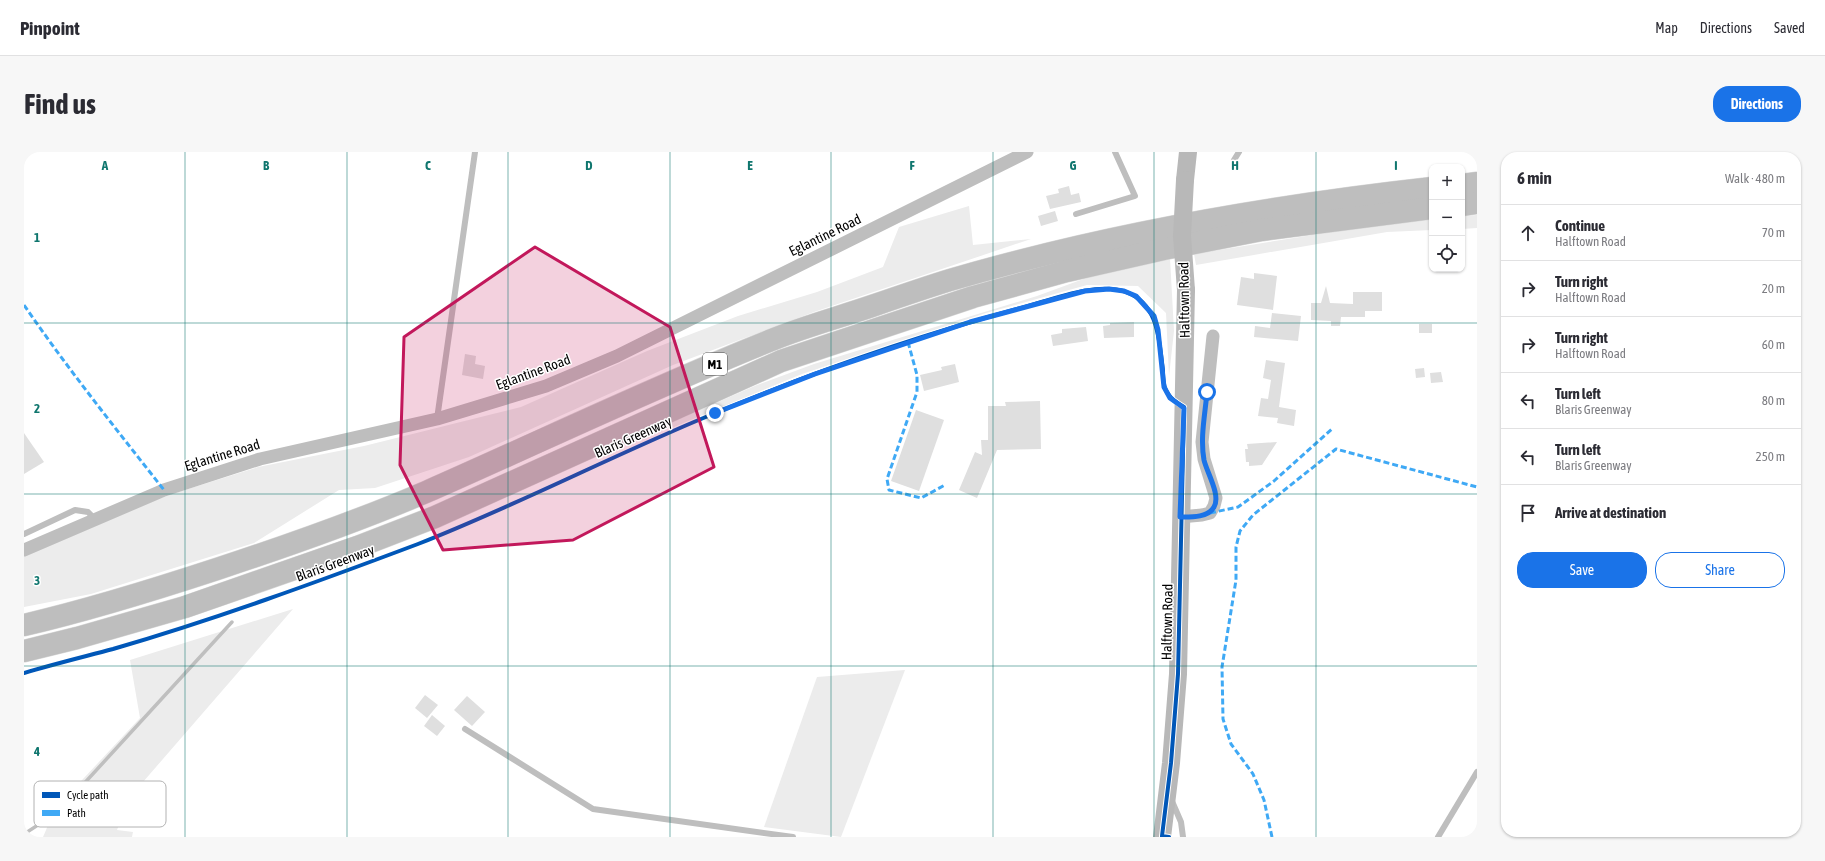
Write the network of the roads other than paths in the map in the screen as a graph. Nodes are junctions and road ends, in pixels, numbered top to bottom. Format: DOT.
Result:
graph roads {
  1 [pos="475,152"];
  2 [pos="1027,152"];
  3 [pos="1115,152"];
  4 [pos="1188,152"];
  5 [pos="1239,152"];
  6 [pos="1234,160"];
  7 [pos="1477,183"];
  8 [pos="1465,185"];
  9 [pos="1429,188"];
  10 [pos="1477,204"];
  11 [pos="1465,205"];
  12 [pos="1429,208"];
  13 [pos="1076,214"];
  14 [pos="1213,336"];
  15 [pos="437,419"];
  16 [pos="1180,517"];
  17 [pos="96,519"];
  18 [pos="24,534"];
  19 [pos="24,550"];
  20 [pos="24,625"];
  21 [pos="24,651"];
  22 [pos="465,729"];
  23 [pos="1477,772"];
  24 [pos="1168,790"];
  25 [pos="793,837"];
  26 [pos="1164,837"];
  27 [pos="1183,837"];
  28 [pos="1438,837"];
  1 -- 15 [label="lane"];
  2 -- 15 [label="street, Eglantine Road"];
  3 -- 13 [label="lane"];
  4 -- 16 [label="street, Halftown Road, bridge"];
  5 -- 6 [label="lane"];
  7 -- 8 [label="highway"];
  9 -- 20 [label="highway, M1"];
  10 -- 11 [label="highway"];
  12 -- 21 [label="highway, M1"];
  14 -- 16 [label="street, Halftown Road"];
  15 -- 17 [label="street, Eglantine Road"];
  16 -- 24 [label="street, Halftown Road"];
  17 -- 18 [label="lane"];
  17 -- 19 [label="street, Eglantine Road"];
  22 -- 25 [label="lane"];
  23 -- 28 [label="lane"];
  24 -- 26 [label="street, Halftown Road"];
  24 -- 27 [label="lane"];
}
